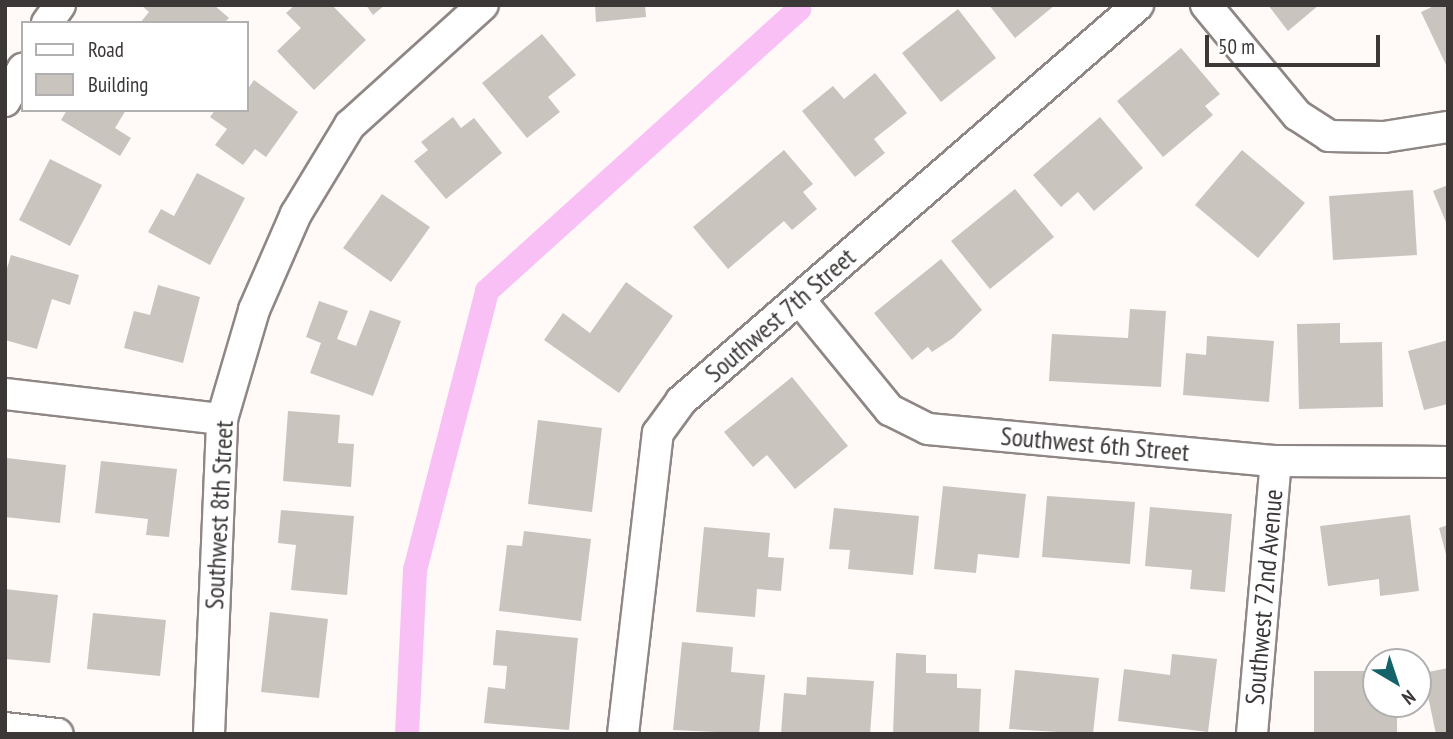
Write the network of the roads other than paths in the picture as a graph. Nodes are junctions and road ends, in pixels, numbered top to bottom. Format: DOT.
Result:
graph roads {
  1 [pos="60,5"];
  2 [pos="482,5"];
  3 [pos="1138,5"];
  4 [pos="1206,5"];
  5 [pos="48,21"];
  6 [pos="21,73"];
  7 [pos="5,101"];
  8 [pos="1448,127"];
  9 [pos="799,299"];
  10 [pos="5,394"];
  11 [pos="222,419"];
  12 [pos="1276,461"];
  13 [pos="1448,461"];
  14 [pos="5,728"];
  15 [pos="58,734"];
  16 [pos="209,734"];
  17 [pos="623,734"];
  18 [pos="1252,734"];
  1 -- 5 [label="street"];
  2 -- 11 [label="street, Southwest 8th Street"];
  3 -- 9 [label="street, Southwest 7th Street"];
  4 -- 8 [label="street"];
  6 -- 7 [label="street"];
  9 -- 12 [label="street, Southwest 6th Street"];
  9 -- 17 [label="street, Southwest 7th Street"];
  10 -- 11 [label="street"];
  11 -- 16 [label="street, Southwest 8th Street"];
  12 -- 13 [label="street, Southwest 6th Street"];
  12 -- 18 [label="street, Southwest 72nd Avenue"];
  14 -- 15 [label="street"];
}
